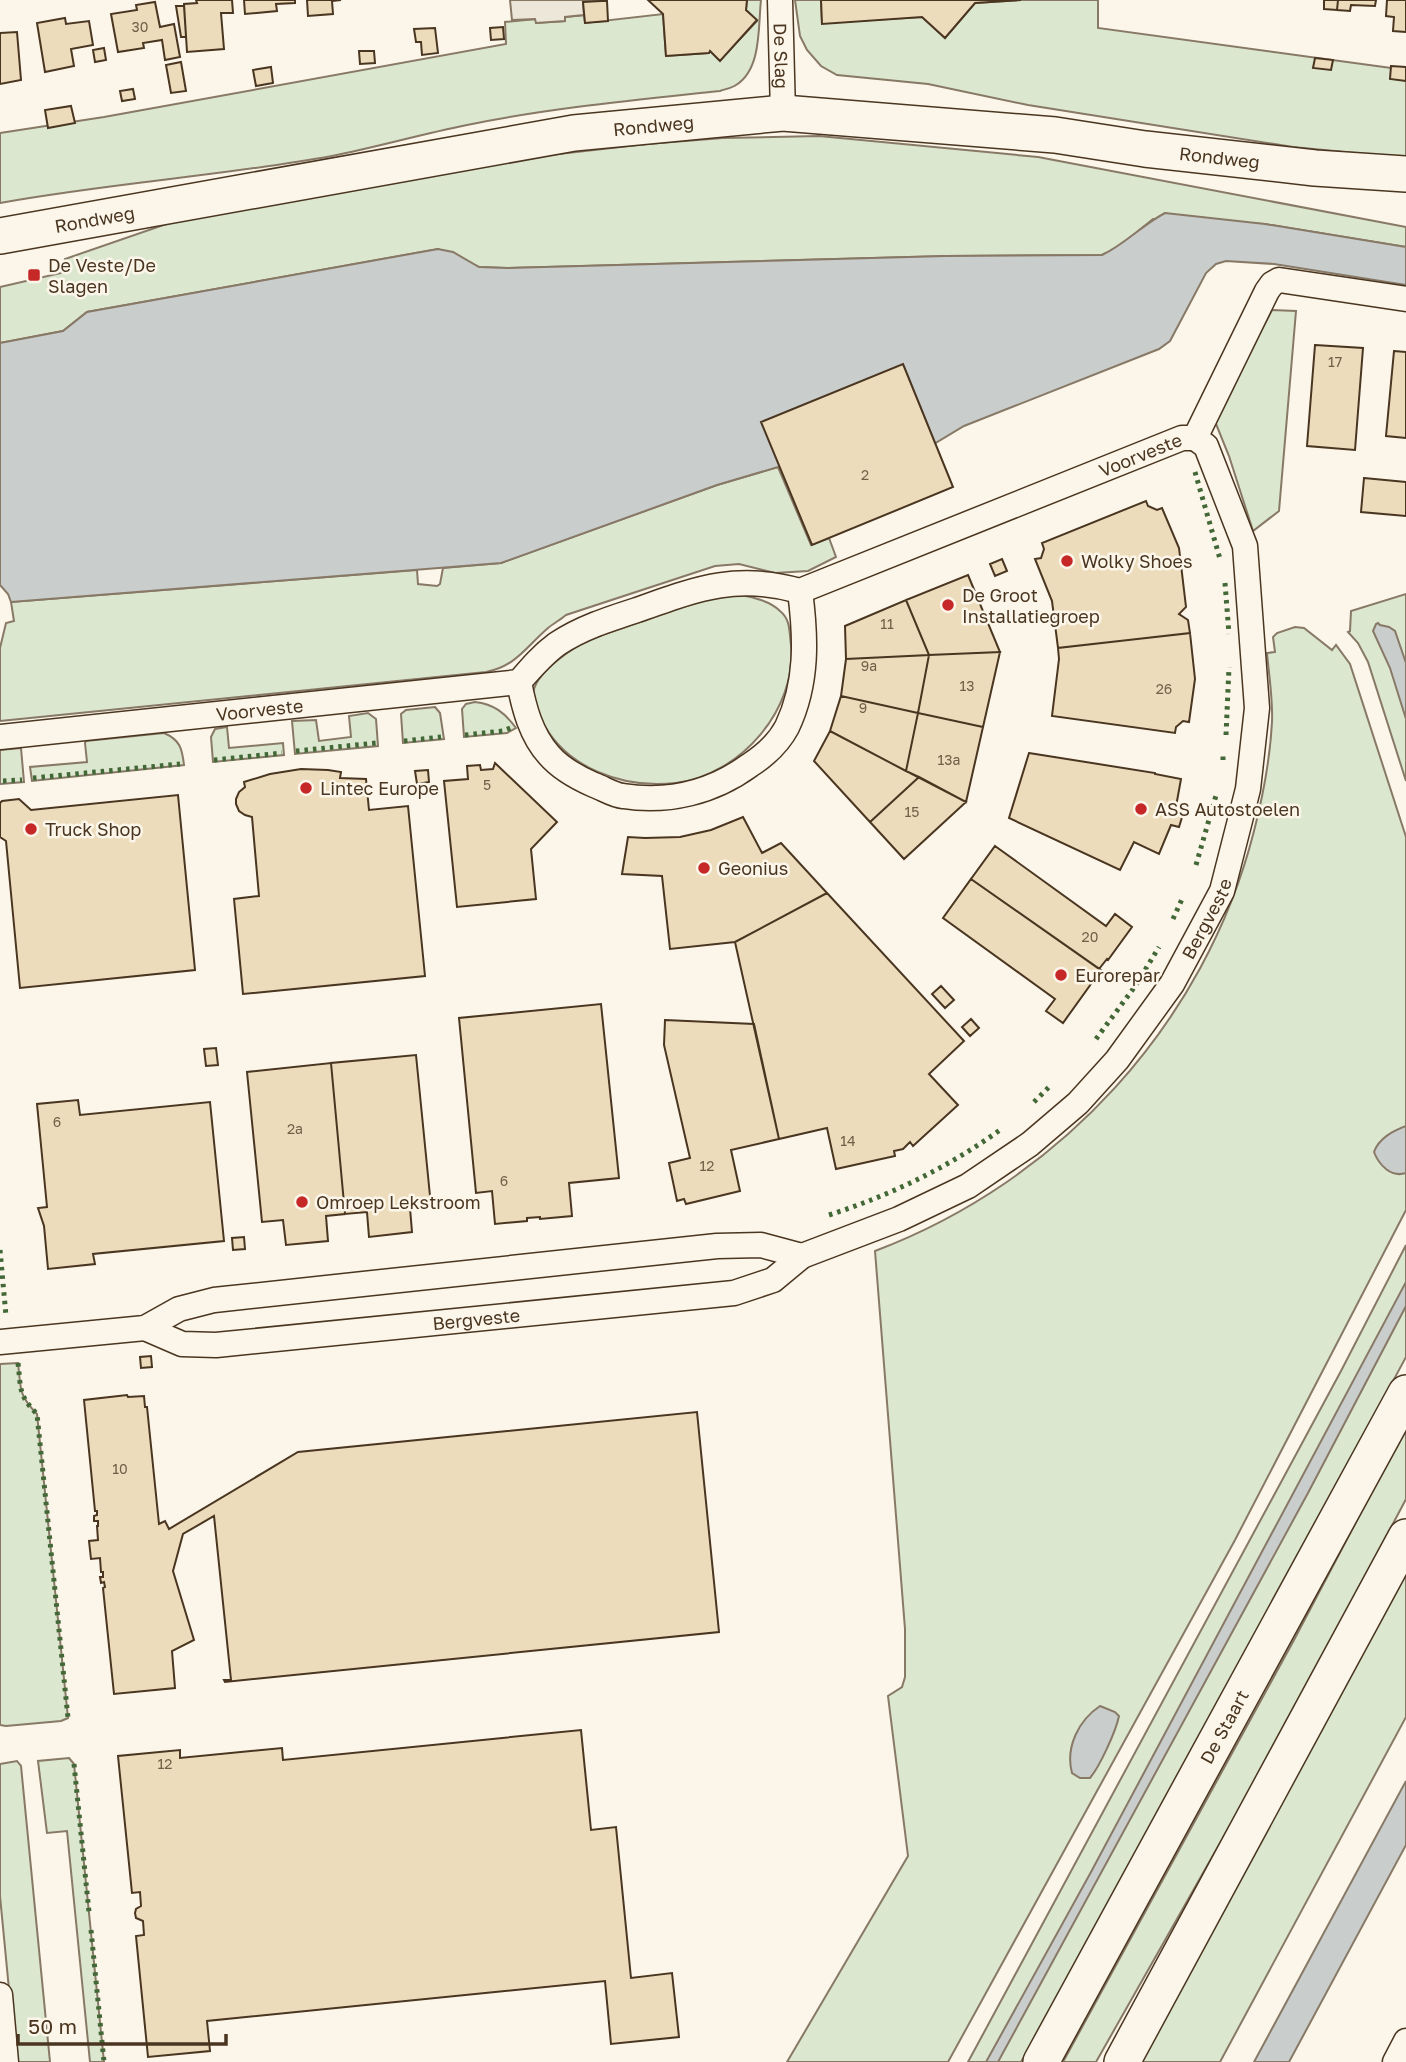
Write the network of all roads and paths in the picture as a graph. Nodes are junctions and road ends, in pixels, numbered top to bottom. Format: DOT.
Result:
graph roads {
  1 [pos="780,0"];
  2 [pos="783,113"];
  3 [pos="1315,168"];
  4 [pos="1406,174"];
  5 [pos="1406,187"];
  6 [pos="0,236"];
  7 [pos="1406,299"];
  8 [pos="1195,438"];
  9 [pos="800,590"];
  10 [pos="519,682"];
  11 [pos="0,737"];
  12 [pos="802,1256"];
  13 [pos="145,1328"];
  14 [pos="0,1342"];
  15 [pos="1406,1393"];
  16 [pos="1406,1537"];
  17 [pos="0,1995"];
  18 [pos="1406,2041"];
  19 [pos="6,2062"];
  20 [pos="1041,2062"];
  21 [pos="1122,2062"];
  22 [pos="1395,2062"];
  1 -- 2 [label="street, De Slag"];
  2 -- 3 [label="main road, Rondweg"];
  2 -- 6 [label="main road, Rondweg"];
  3 -- 4 [label="main road, Rondweg"];
  3 -- 5 [label="main road, Rondweg"];
  7 -- 8 [label="street, Voorveste"];
  8 -- 9 [label="street, Voorveste"];
  8 -- 12 [label="street, Bergveste"];
  9 -- 10 [label="street"];
  9 -- 10 [label="street"];
  10 -- 11 [label="street, Voorveste"];
  12 -- 13 [label="street, Bergveste"];
  12 -- 13 [label="street, Bergveste"];
  13 -- 14 [label="street, Bergveste"];
  15 -- 20 [label="main road, De Staart"];
  16 -- 21 [label="main road"];
  17 -- 19 [label="street"];
  18 -- 22 [label="street"];
}
